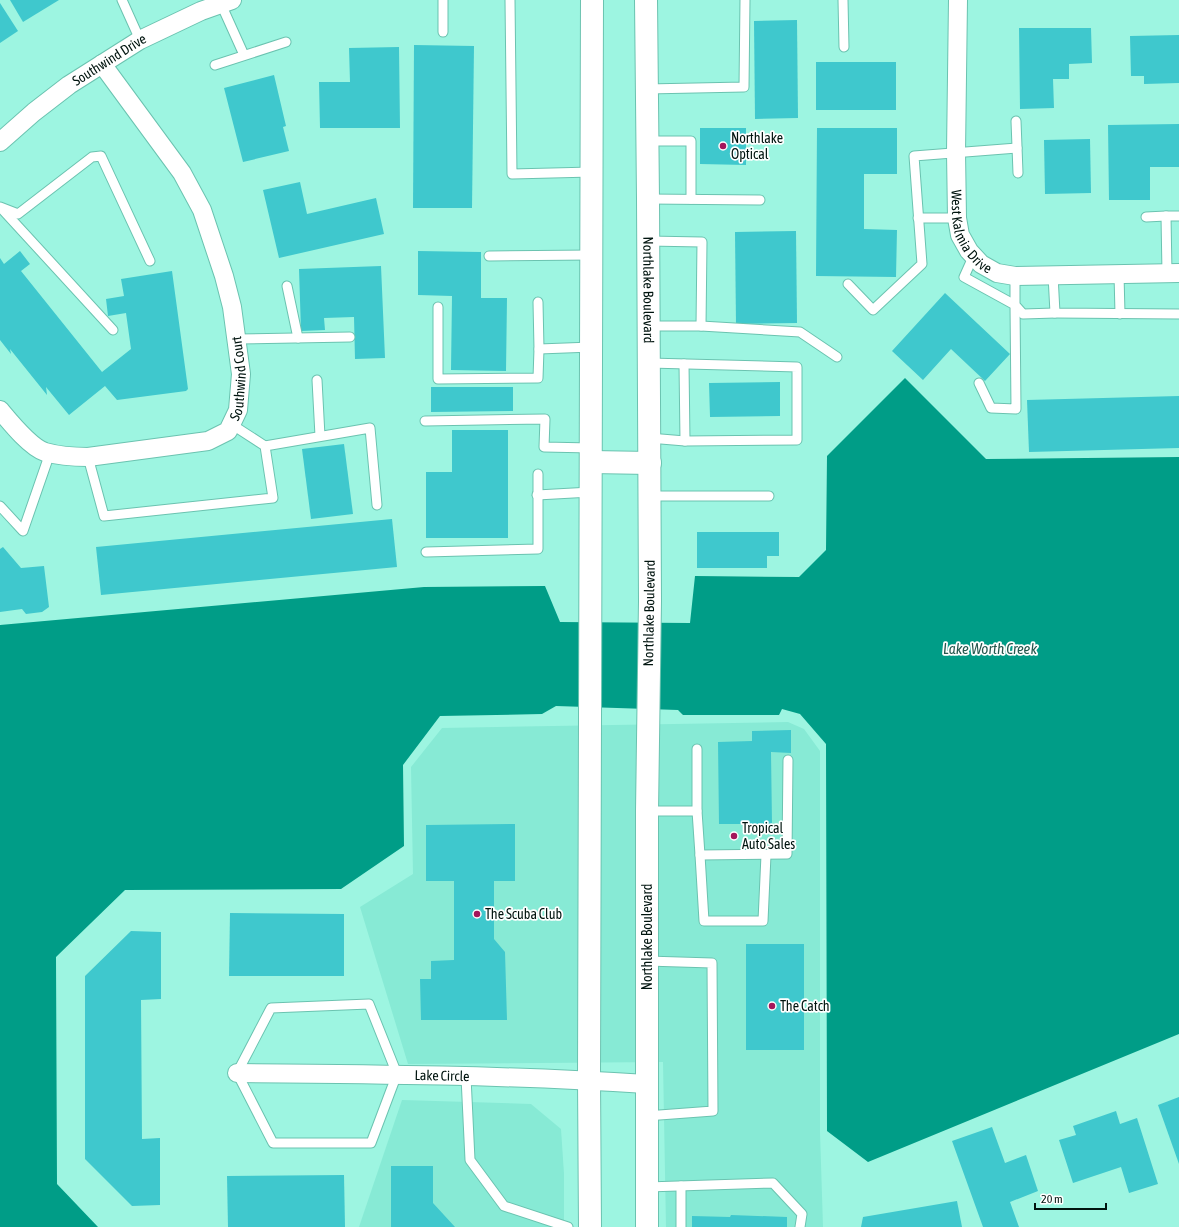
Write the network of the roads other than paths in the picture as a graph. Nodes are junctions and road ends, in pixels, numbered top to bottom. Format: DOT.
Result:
graph roads {
  1 [pos="122,0"];
  2 [pos="443,0"];
  3 [pos="510,0"];
  4 [pos="592,0"];
  5 [pos="646,0"];
  6 [pos="745,0"];
  7 [pos="843,0"];
  8 [pos="958,0"];
  9 [pos="226,2"];
  10 [pos="443,32"];
  11 [pos="140,40"];
  12 [pos="286,42"];
  13 [pos="844,46"];
  14 [pos="244,56"];
  15 [pos="102,64"];
  16 [pos="215,65"];
  17 [pos="647,89"];
  18 [pos="1016,121"];
  19 [pos="0,141"];
  20 [pos="648,141"];
  21 [pos="1017,148"];
  22 [pos="956,152"];
  23 [pos="592,172"];
  24 [pos="1018,173"];
  25 [pos="648,199"];
  26 [pos="691,199"];
  27 [pos="760,200"];
  28 [pos="0,207"];
  29 [pos="1166,216"];
  30 [pos="1179,216"];
  31 [pos="1146,217"];
  32 [pos="918,218"];
  33 [pos="957,218"];
  34 [pos="648,241"];
  35 [pos="592,255"];
  36 [pos="489,256"];
  37 [pos="973,256"];
  38 [pos="150,261"];
  39 [pos="1173,273"];
  40 [pos="1119,274"];
  41 [pos="1053,275"];
  42 [pos="1015,276"];
  43 [pos="848,284"];
  44 [pos="287,286"];
  45 [pos="538,302"];
  46 [pos="1015,305"];
  47 [pos="438,307"];
  48 [pos="1055,313"];
  49 [pos="1120,314"];
  50 [pos="1179,314"];
  51 [pos="649,326"];
  52 [pos="701,326"];
  53 [pos="113,330"];
  54 [pos="350,337"];
  55 [pos="298,338"];
  56 [pos="236,339"];
  57 [pos="592,347"];
  58 [pos="539,349"];
  59 [pos="836,357"];
  60 [pos="649,363"];
  61 [pos="684,364"];
  62 [pos="317,380"];
  63 [pos="979,383"];
  64 [pos="0,410"];
  65 [pos="425,421"];
  66 [pos="231,424"];
  67 [pos="320,436"];
  68 [pos="650,438"];
  69 [pos="685,440"];
  70 [pos="265,446"];
  71 [pos="50,453"];
  72 [pos="591,455"];
  73 [pos="88,457"];
  74 [pos="650,463"];
  75 [pos="538,474"];
  76 [pos="591,492"];
  77 [pos="537,495"];
  78 [pos="650,496"];
  79 [pos="769,496"];
  80 [pos="377,505"];
  81 [pos="0,506"];
  82 [pos="426,552"];
  83 [pos="697,749"];
  84 [pos="788,760"];
  85 [pos="647,811"];
  86 [pos="697,811"];
  87 [pos="700,855"];
  88 [pos="766,855"];
  89 [pos="647,961"];
  90 [pos="237,1073"];
  91 [pos="397,1074"];
  92 [pos="466,1076"];
  93 [pos="589,1080"];
  94 [pos="646,1084"];
  95 [pos="646,1116"];
  96 [pos="681,1186"];
  97 [pos="646,1187"];
  98 [pos="568,1227"];
  99 [pos="590,1227"];
  100 [pos="647,1227"];
  101 [pos="681,1227"];
  102 [pos="800,1227"];
  1 -- 11 [label="lane"];
  2 -- 10 [label="lane"];
  3 -- 23 [label="lane"];
  4 -- 23 [label="main road"];
  5 -- 17 [label="main road, Northlake Boulevard"];
  6 -- 17 [label="lane"];
  7 -- 13 [label="lane"];
  8 -- 22 [label="street, West Kalmia Drive"];
  9 -- 11 [label="street, Southwind Drive"];
  9 -- 14 [label="lane"];
  11 -- 15 [label="street, Southwind Drive"];
  12 -- 14 [label="lane"];
  14 -- 16 [label="lane"];
  15 -- 19 [label="street, Southwind Drive"];
  15 -- 56 [label="street, Southwind Court"];
  17 -- 20 [label="main road, Northlake Boulevard"];
  18 -- 21 [label="lane"];
  20 -- 25 [label="main road, Northlake Boulevard"];
  20 -- 26 [label="lane"];
  21 -- 22 [label="lane"];
  21 -- 24 [label="lane"];
  22 -- 32 [label="lane"];
  22 -- 33 [label="street, West Kalmia Drive"];
  23 -- 35 [label="main road"];
  25 -- 26 [label="lane"];
  25 -- 34 [label="main road, Northlake Boulevard"];
  26 -- 27 [label="lane"];
  28 -- 38 [label="lane"];
  28 -- 53 [label="lane"];
  29 -- 30 [label="lane"];
  29 -- 31 [label="lane"];
  29 -- 39 [label="lane"];
  32 -- 33 [label="lane"];
  32 -- 43 [label="lane"];
  33 -- 37 [label="street, West Kalmia Drive"];
  34 -- 51 [label="main road, Northlake Boulevard"];
  34 -- 52 [label="lane"];
  35 -- 36 [label="lane"];
  35 -- 57 [label="main road"];
  37 -- 42 [label="street, West Kalmia Drive"];
  37 -- 46 [label="lane"];
  39 -- 40 [label="street, West Kalmia Drive"];
  40 -- 41 [label="street, West Kalmia Drive"];
  40 -- 49 [label="lane"];
  41 -- 42 [label="street, West Kalmia Drive"];
  41 -- 48 [label="lane"];
  42 -- 46 [label="lane"];
  44 -- 55 [label="lane"];
  45 -- 58 [label="lane"];
  46 -- 48 [label="lane"];
  46 -- 63 [label="lane"];
  47 -- 58 [label="lane"];
  48 -- 49 [label="lane"];
  49 -- 50 [label="lane"];
  51 -- 52 [label="lane"];
  51 -- 60 [label="main road, Northlake Boulevard"];
  52 -- 59 [label="lane"];
  54 -- 55 [label="lane"];
  55 -- 56 [label="lane"];
  56 -- 66 [label="street, Southwind Court"];
  57 -- 58 [label="lane"];
  57 -- 72 [label="main road"];
  60 -- 61 [label="lane"];
  60 -- 68 [label="main road, Northlake Boulevard"];
  61 -- 69 [label="lane"];
  61 -- 69 [label="lane"];
  62 -- 67 [label="lane"];
  64 -- 71 [label="street, Southwind Court"];
  65 -- 72 [label="lane"];
  66 -- 70 [label="lane"];
  66 -- 73 [label="street, Southwind Court"];
  67 -- 70 [label="lane"];
  67 -- 80 [label="lane"];
  68 -- 69 [label="lane"];
  68 -- 74 [label="main road, Northlake Boulevard"];
  70 -- 73 [label="lane"];
  71 -- 73 [label="street, Southwind Court"];
  71 -- 81 [label="lane"];
  72 -- 74 [label="main road"];
  72 -- 76 [label="main road"];
  74 -- 78 [label="main road, Northlake Boulevard"];
  75 -- 77 [label="lane"];
  76 -- 77 [label="lane"];
  76 -- 93 [label="main road"];
  77 -- 82 [label="lane"];
  78 -- 79 [label="lane"];
  78 -- 85 [label="main road, Northlake Boulevard"];
  83 -- 86 [label="lane"];
  84 -- 88 [label="lane"];
  85 -- 86 [label="lane"];
  85 -- 89 [label="main road, Northlake Boulevard"];
  86 -- 87 [label="lane"];
  87 -- 88 [label="lane"];
  87 -- 88 [label="lane"];
  89 -- 94 [label="main road, Northlake Boulevard"];
  89 -- 95 [label="lane"];
  90 -- 91 [label="street, Lake Circle"];
  90 -- 91 [label="lane"];
  90 -- 91 [label="lane"];
  91 -- 92 [label="street, Lake Circle"];
  92 -- 93 [label="street, Lake Circle"];
  92 -- 98 [label="lane"];
  93 -- 94 [label="street, Lake Circle"];
  93 -- 99 [label="main road"];
  94 -- 95 [label="main road, Northlake Boulevard"];
  95 -- 97 [label="main road, Northlake Boulevard"];
  96 -- 97 [label="lane"];
  96 -- 101 [label="lane"];
  96 -- 102 [label="lane"];
  97 -- 100 [label="main road, Northlake Boulevard"];
}
